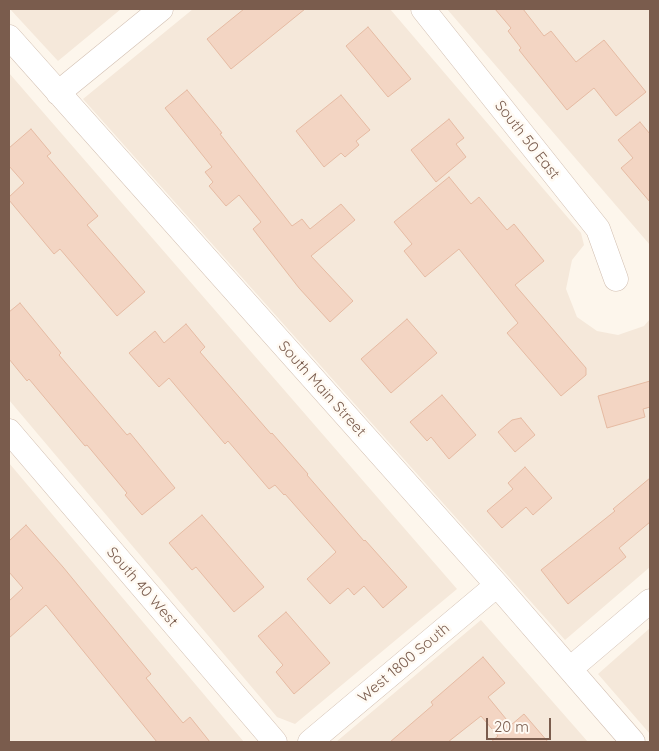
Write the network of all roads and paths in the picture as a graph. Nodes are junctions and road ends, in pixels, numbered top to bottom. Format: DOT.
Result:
graph roads {
  1 [pos="161,9"];
  2 [pos="423,9"];
  3 [pos="9,37"];
  4 [pos="58,93"];
  5 [pos="616,279"];
  6 [pos="9,431"];
  7 [pos="497,585"];
  8 [pos="650,601"];
  9 [pos="570,669"];
  10 [pos="275,742"];
  11 [pos="310,742"];
  12 [pos="634,742"];
  1 -- 4 [label="street"];
  2 -- 5 [label="street, South 50 East"];
  3 -- 4 [label="street, South Main Street"];
  4 -- 7 [label="street, South Main Street"];
  6 -- 10 [label="street, South 40 West"];
  7 -- 9 [label="street, South Main Street"];
  7 -- 11 [label="street, West 1800 South"];
  8 -- 9 [label="street"];
  9 -- 12 [label="street, South Main Street"];
}
